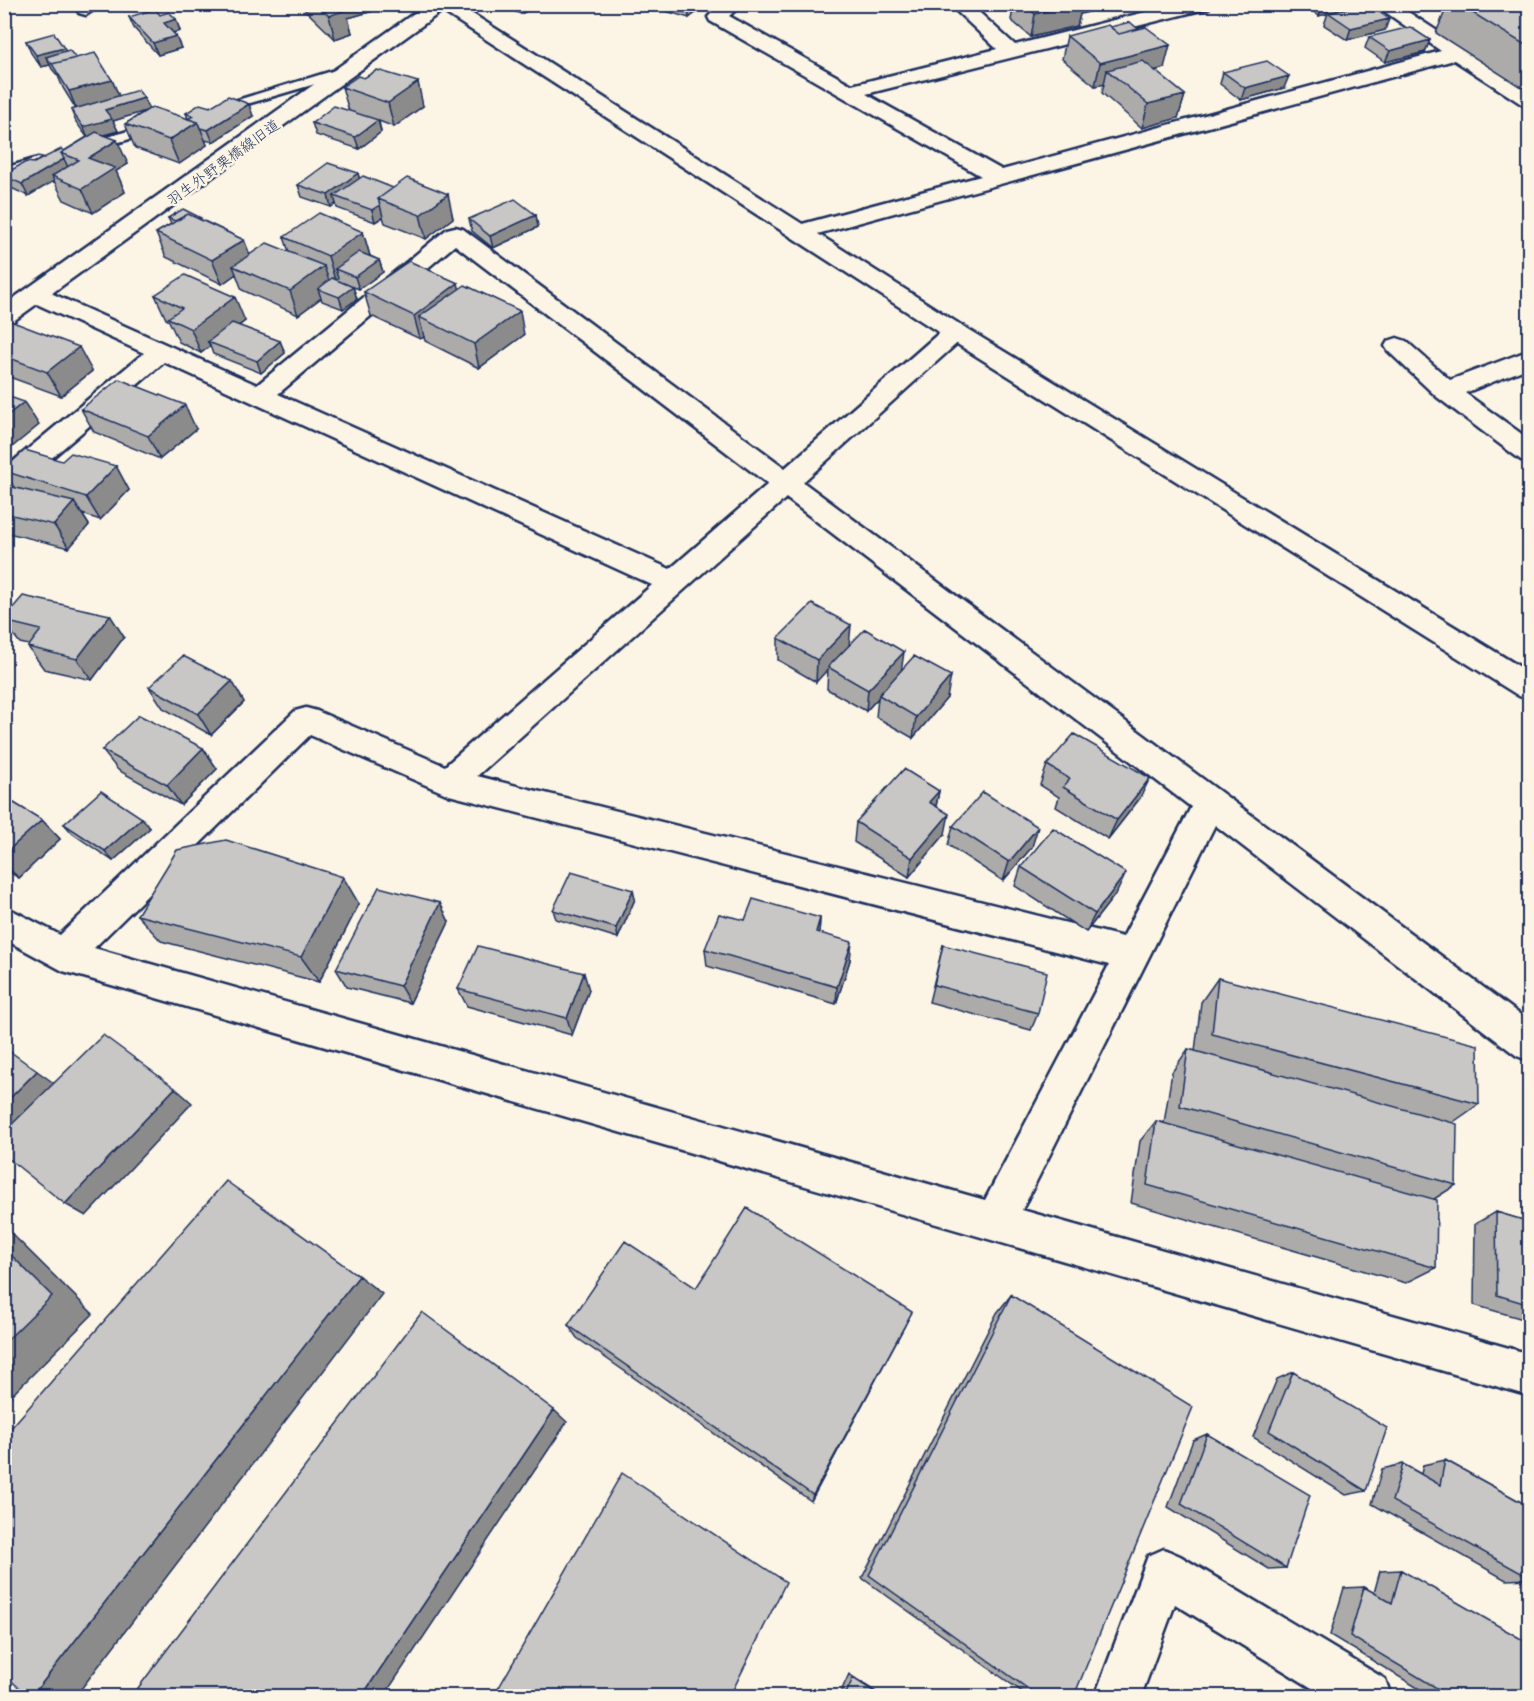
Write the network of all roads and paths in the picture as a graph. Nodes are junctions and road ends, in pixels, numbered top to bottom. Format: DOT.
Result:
graph roads {
  1 [pos="442,4"];
  2 [pos="733,4"];
  3 [pos="958,4"];
  4 [pos="1202,4"];
  5 [pos="1383,4"];
  6 [pos="1178,7"];
  7 [pos="1012,52"];
  8 [pos="1457,53"];
  9 [pos="354,68"];
  10 [pos="849,92"];
  11 [pos="1530,101"];
  12 [pos="196,115"];
  13 [pos="174,122"];
  14 [pos="72,152"];
  15 [pos="50,159"];
  16 [pos="4,172"];
  17 [pos="1000,178"];
  18 [pos="799,232"];
  19 [pos="36,295"];
  20 [pos="4,317"];
  21 [pos="955,332"];
  22 [pos="1397,346"];
  23 [pos="162,351"];
  24 [pos="1530,358"];
  25 [pos="1446,391"];
  26 [pos="260,396"];
  27 [pos="1530,454"];
  28 [pos="4,484"];
  29 [pos="787,484"];
  30 [pos="674,583"];
  31 [pos="1530,688"];
  32 [pos="449,782"];
  33 [pos="1210,803"];
  34 [pos="4,921"];
  35 [pos="63,955"];
  36 [pos="1132,955"];
  37 [pos="1530,1044"];
  38 [pos="995,1222"];
  39 [pos="1530,1375"];
  40 [pos="1118,1696"];
  41 [pos="1368,1696"];
  1 -- 9 [label="street, 羽生外野栗橋線旧道"];
  1 -- 18 [label="street"];
  2 -- 10 [label="street"];
  3 -- 7 [label="street"];
  4 -- 6 [label="street"];
  5 -- 8 [label="street"];
  6 -- 7 [label="street"];
  7 -- 10 [label="street"];
  8 -- 11 [label="street"];
  8 -- 17 [label="street"];
  9 -- 12 [label="lane"];
  9 -- 19 [label="street, 羽生外野栗橋線旧道"];
  10 -- 17 [label="street"];
  13 -- 14 [label="lane"];
  15 -- 16 [label="lane"];
  17 -- 18 [label="street"];
  18 -- 21 [label="street"];
  19 -- 20 [label="street, 羽生外野栗橋線旧道"];
  19 -- 23 [label="street"];
  21 -- 29 [label="street"];
  21 -- 31 [label="street"];
  22 -- 25 [label="street"];
  23 -- 26 [label="street"];
  23 -- 28 [label="street"];
  24 -- 25 [label="street"];
  25 -- 27 [label="street"];
  26 -- 29 [label="street"];
  26 -- 30 [label="street"];
  29 -- 30 [label="street"];
  29 -- 33 [label="street"];
  30 -- 32 [label="street"];
  32 -- 35 [label="street"];
  32 -- 36 [label="street"];
  33 -- 36 [label="street"];
  33 -- 37 [label="street"];
  34 -- 35 [label="street"];
  35 -- 38 [label="street"];
  36 -- 38 [label="street"];
  38 -- 39 [label="street"];
  40 -- 41 [label="street"];
}
